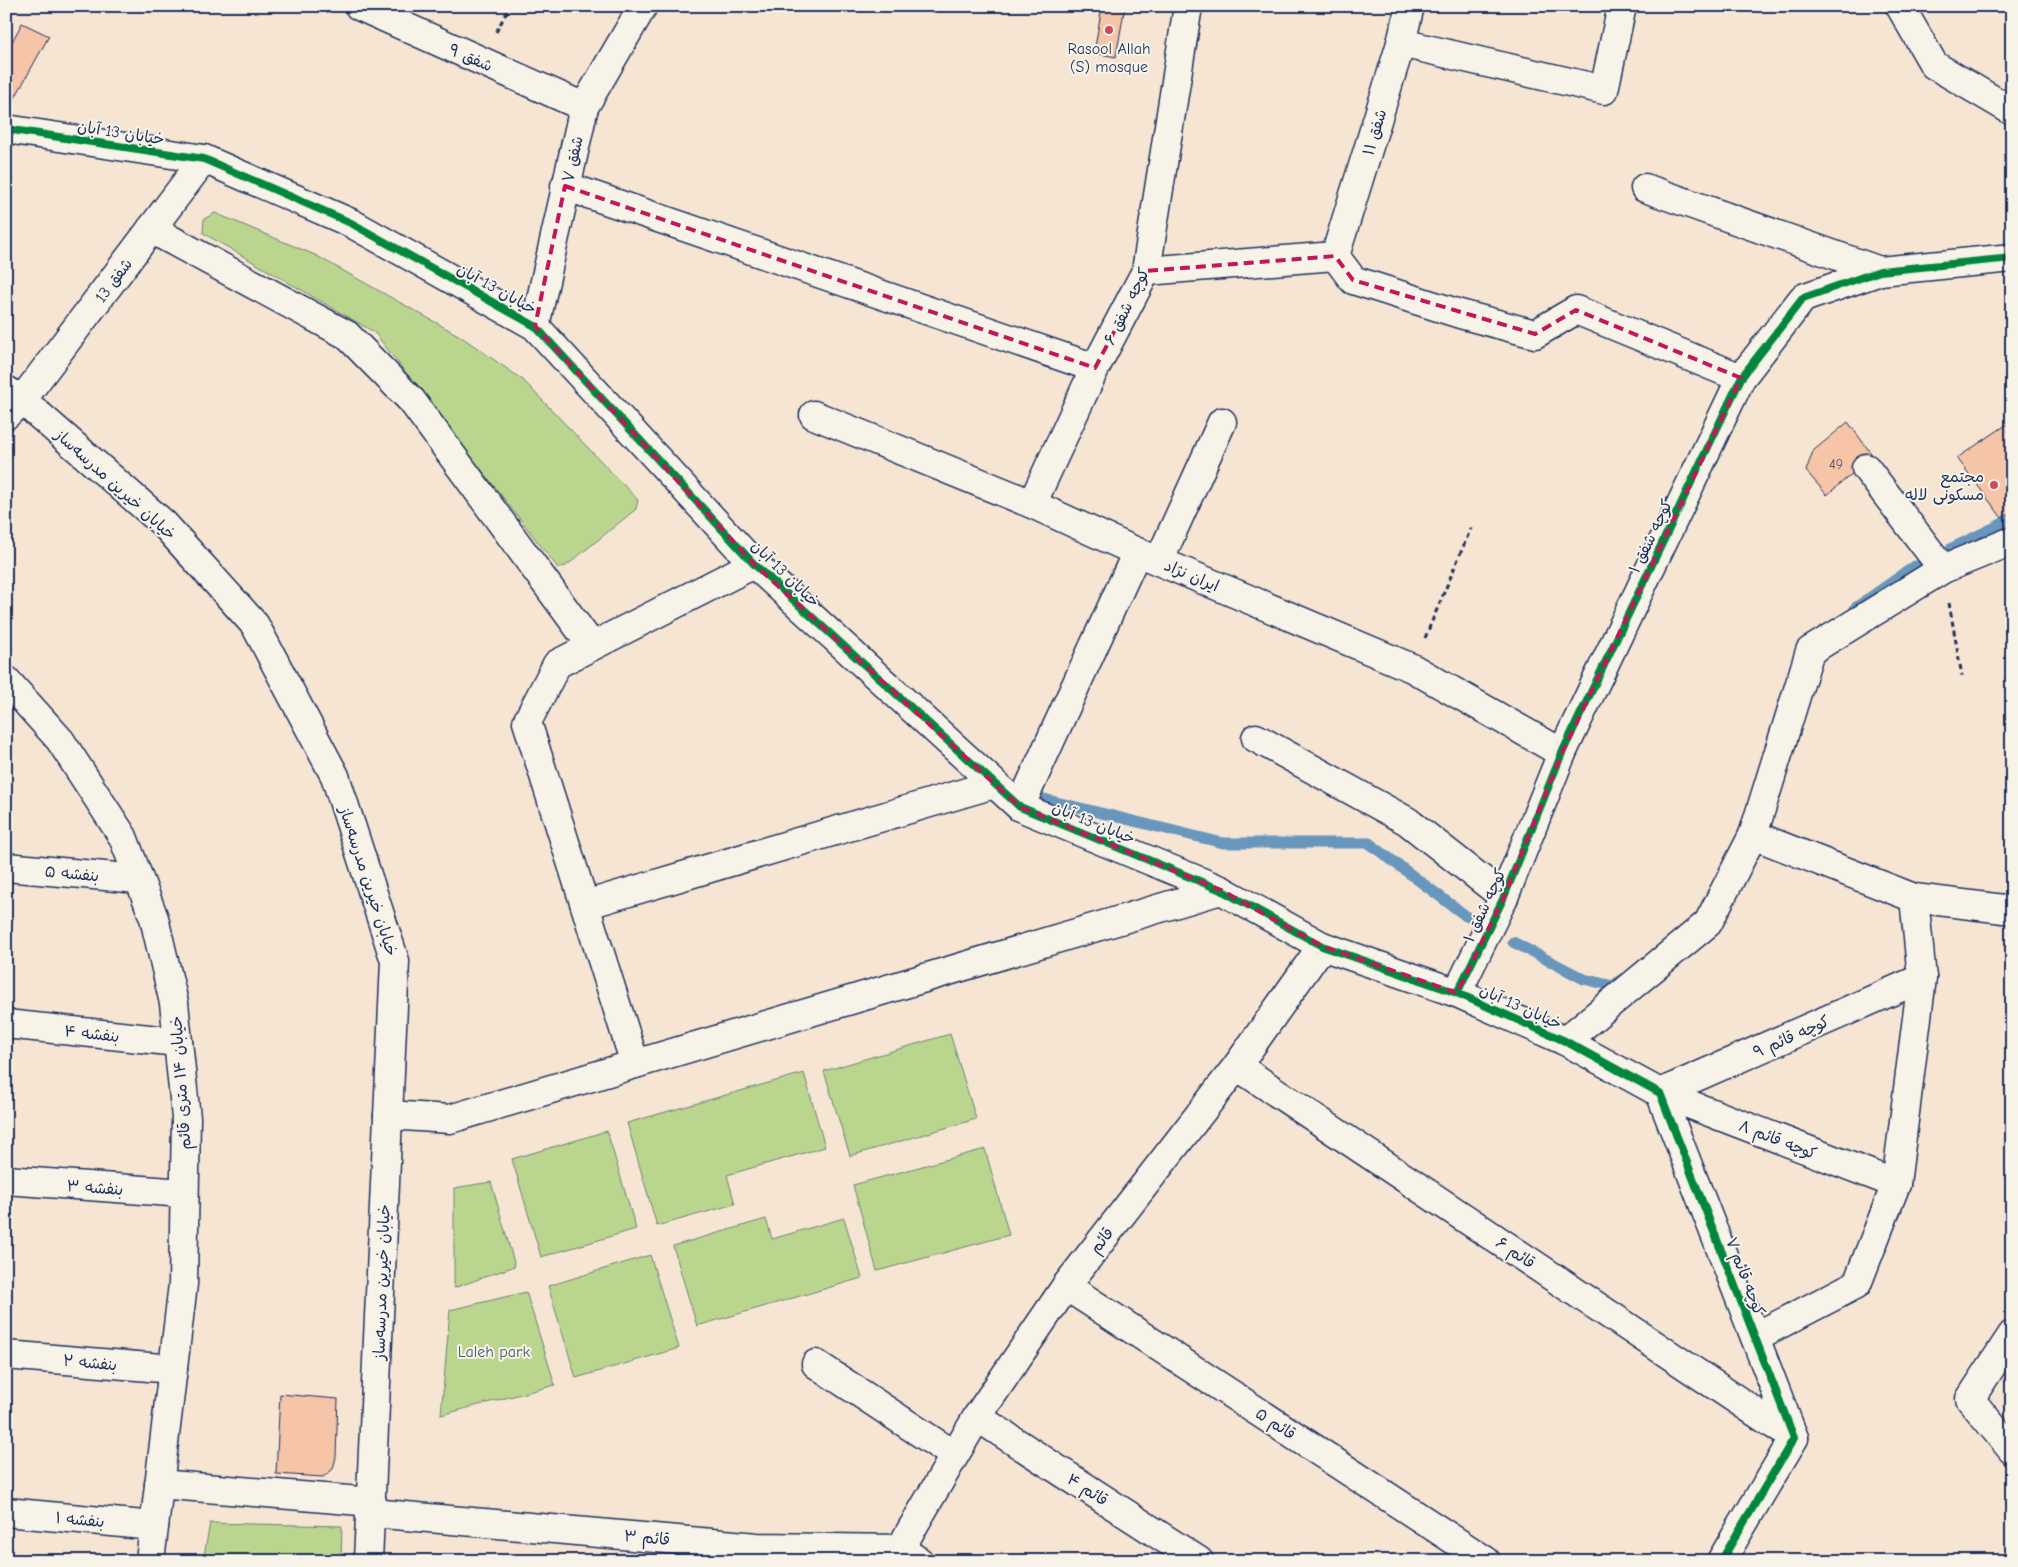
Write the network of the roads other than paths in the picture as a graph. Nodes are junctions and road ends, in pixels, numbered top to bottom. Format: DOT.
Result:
graph roads {
  1 [pos="359,6"];
  2 [pos="643,6"];
  3 [pos="1188,6"];
  4 [pos="1410,6"];
  5 [pos="1622,6"];
  6 [pos="1900,6"];
  7 [pos="1401,43"];
  8 [pos="584,107"];
  9 [pos="2012,111"];
  10 [pos="6,129"];
  11 [pos="204,159"];
  12 [pos="565,186"];
  13 [pos="1645,188"];
  14 [pos="151,229"];
  15 [pos="1335,256"];
  16 [pos="2012,258"];
  17 [pos="1146,271"];
  18 [pos="1880,271"];
  19 [pos="535,326"];
  20 [pos="1095,368"];
  21 [pos="1741,378"];
  22 [pos="12,402"];
  23 [pos="814,415"];
  24 [pos="1222,422"];
  25 [pos="1866,468"];
  26 [pos="1032,504"];
  27 [pos="2012,540"];
  28 [pos="1148,556"];
  29 [pos="754,564"];
  30 [pos="1943,569"];
  31 [pos="592,646"];
  32 [pos="6,680"];
  33 [pos="1256,738"];
  34 [pos="1562,752"];
  35 [pos="994,784"];
  36 [pos="1020,807"];
  37 [pos="1753,835"];
  38 [pos="6,867"];
  39 [pos="138,879"];
  40 [pos="1222,890"];
  41 [pos="1504,897"];
  42 [pos="1914,898"];
  43 [pos="584,904"];
  44 [pos="2012,910"];
  45 [pos="1322,946"];
  46 [pos="1922,978"];
  47 [pos="1457,993"];
  48 [pos="6,1024"];
  49 [pos="1565,1041"];
  50 [pos="178,1042"];
  51 [pos="635,1064"];
  52 [pos="1237,1066"];
  53 [pos="1660,1093"];
  54 [pos="388,1116"];
  55 [pos="6,1180"];
  56 [pos="1896,1184"];
  57 [pos="184,1193"];
  58 [pos="1066,1286"];
  59 [pos="2012,1334"];
  60 [pos="1755,1337"];
  61 [pos="6,1355"];
  62 [pos="816,1364"];
  63 [pos="173,1369"];
  64 [pos="977,1417"];
  65 [pos="1794,1438"];
  66 [pos="2012,1450"];
  67 [pos="954,1455"];
  68 [pos="159,1484"];
  69 [pos="372,1507"];
  70 [pos="6,1512"];
  71 [pos="154,1526"];
  72 [pos="757,1554"];
  73 [pos="910,1555"];
  74 [pos="1725,1559"];
  75 [pos="150,1561"];
  76 [pos="368,1561"];
  77 [pos="1199,1561"];
  78 [pos="1486,1561"];
  1 -- 8 [label="street, شفق ۹"];
  2 -- 8 [label="street, شفق ۷"];
  3 -- 17 [label="street, کوچه شفق ۶"];
  4 -- 7 [label="street, شفق ۱۱"];
  5 -- 7 [label="street"];
  6 -- 9 [label="street"];
  7 -- 15 [label="street, شفق ۱۱"];
  8 -- 12 [label="street, شفق ۷"];
  10 -- 11 [label="street, خیابان 13 آبان"];
  11 -- 14 [label="street, شفق 13"];
  11 -- 19 [label="street, خیابان 13 آبان"];
  12 -- 19 [label="street, شفق ۷"];
  12 -- 20 [label="street"];
  13 -- 18 [label="street"];
  14 -- 22 [label="street, شفق 13"];
  14 -- 31 [label="street"];
  15 -- 17 [label="street"];
  15 -- 21 [label="street"];
  16 -- 18 [label="street, کوچه شفق ۱"];
  17 -- 20 [label="street, کوچه شفق ۶"];
  18 -- 21 [label="street, کوچه شفق ۱"];
  19 -- 29 [label="street, خیابان 13 آبان"];
  20 -- 26 [label="street, کوچه شفق ۶"];
  21 -- 34 [label="street, کوچه شفق ۱"];
  22 -- 54 [label="street, خیابان خیرین مدرسه‌ساز"];
  23 -- 26 [label="street, ایران نژاد"];
  24 -- 28 [label="street"];
  25 -- 30 [label="street"];
  26 -- 28 [label="street, ایران نژاد"];
  27 -- 30 [label="street"];
  28 -- 34 [label="street, ایران نژاد"];
  28 -- 36 [label="street"];
  29 -- 31 [label="street"];
  29 -- 35 [label="street, خیابان 13 آبان"];
  30 -- 37 [label="street"];
  31 -- 43 [label="street"];
  32 -- 39 [label="street, خیابان ۱۴ متری قائم"];
  33 -- 41 [label="street"];
  34 -- 41 [label="street, کوچه شفق ۱"];
  35 -- 36 [label="street, خیابان 13 آبان"];
  35 -- 43 [label="street"];
  36 -- 40 [label="street, خیابان 13 آبان"];
  37 -- 42 [label="street"];
  37 -- 49 [label="street"];
  38 -- 39 [label="street, بنفشه ۵"];
  39 -- 50 [label="street, خیابان ۱۴ متری قائم"];
  40 -- 45 [label="street, خیابان 13 آبان"];
  40 -- 51 [label="street"];
  41 -- 47 [label="street, کوچه شفق ۱"];
  42 -- 44 [label="street"];
  42 -- 46 [label="street"];
  43 -- 51 [label="street"];
  45 -- 47 [label="street, خیابان 13 آبان"];
  45 -- 52 [label="street, قائم"];
  46 -- 53 [label="street, کوچه قائم ۹"];
  46 -- 56 [label="street"];
  47 -- 49 [label="street, خیابان 13 آبان"];
  48 -- 50 [label="street, بنفشه ۴"];
  49 -- 53 [label="street"];
  50 -- 57 [label="street, خیابان ۱۴ متری قائم"];
  51 -- 54 [label="street"];
  52 -- 58 [label="street, قائم"];
  52 -- 65 [label="street, قائم ۶"];
  53 -- 56 [label="street, کوچه قائم ۸"];
  53 -- 60 [label="street, کوچه قائم ۷"];
  54 -- 69 [label="street, خیابان خیرین مدرسه‌ساز"];
  55 -- 57 [label="street, بنفشه ۳"];
  56 -- 60 [label="street"];
  57 -- 63 [label="street, خیابان ۱۴ متری قائم"];
  58 -- 64 [label="street, قائم"];
  58 -- 78 [label="street, قائم ۵"];
  59 -- 66 [label="street"];
  60 -- 65 [label="street, کوچه قائم ۷"];
  61 -- 63 [label="street, بنفشه ۲"];
  62 -- 67 [label="street"];
  63 -- 68 [label="street, خیابان ۱۴ متری قائم"];
  64 -- 67 [label="street, قائم"];
  64 -- 77 [label="street, قائم ۴"];
  65 -- 74 [label="street"];
  67 -- 73 [label="street, قائم"];
  68 -- 69 [label="street, قائم ۳"];
  68 -- 71 [label="street, خیابان ۱۴ متری قائم"];
  69 -- 72 [label="street, قائم ۳"];
  69 -- 76 [label="street, خیابان خیرین مدرسه‌ساز"];
  70 -- 71 [label="street, بنفشه ۱"];
  71 -- 75 [label="street, خیابان ۱۴ متری قائم"];
  72 -- 73 [label="street, قائم ۳"];
}
